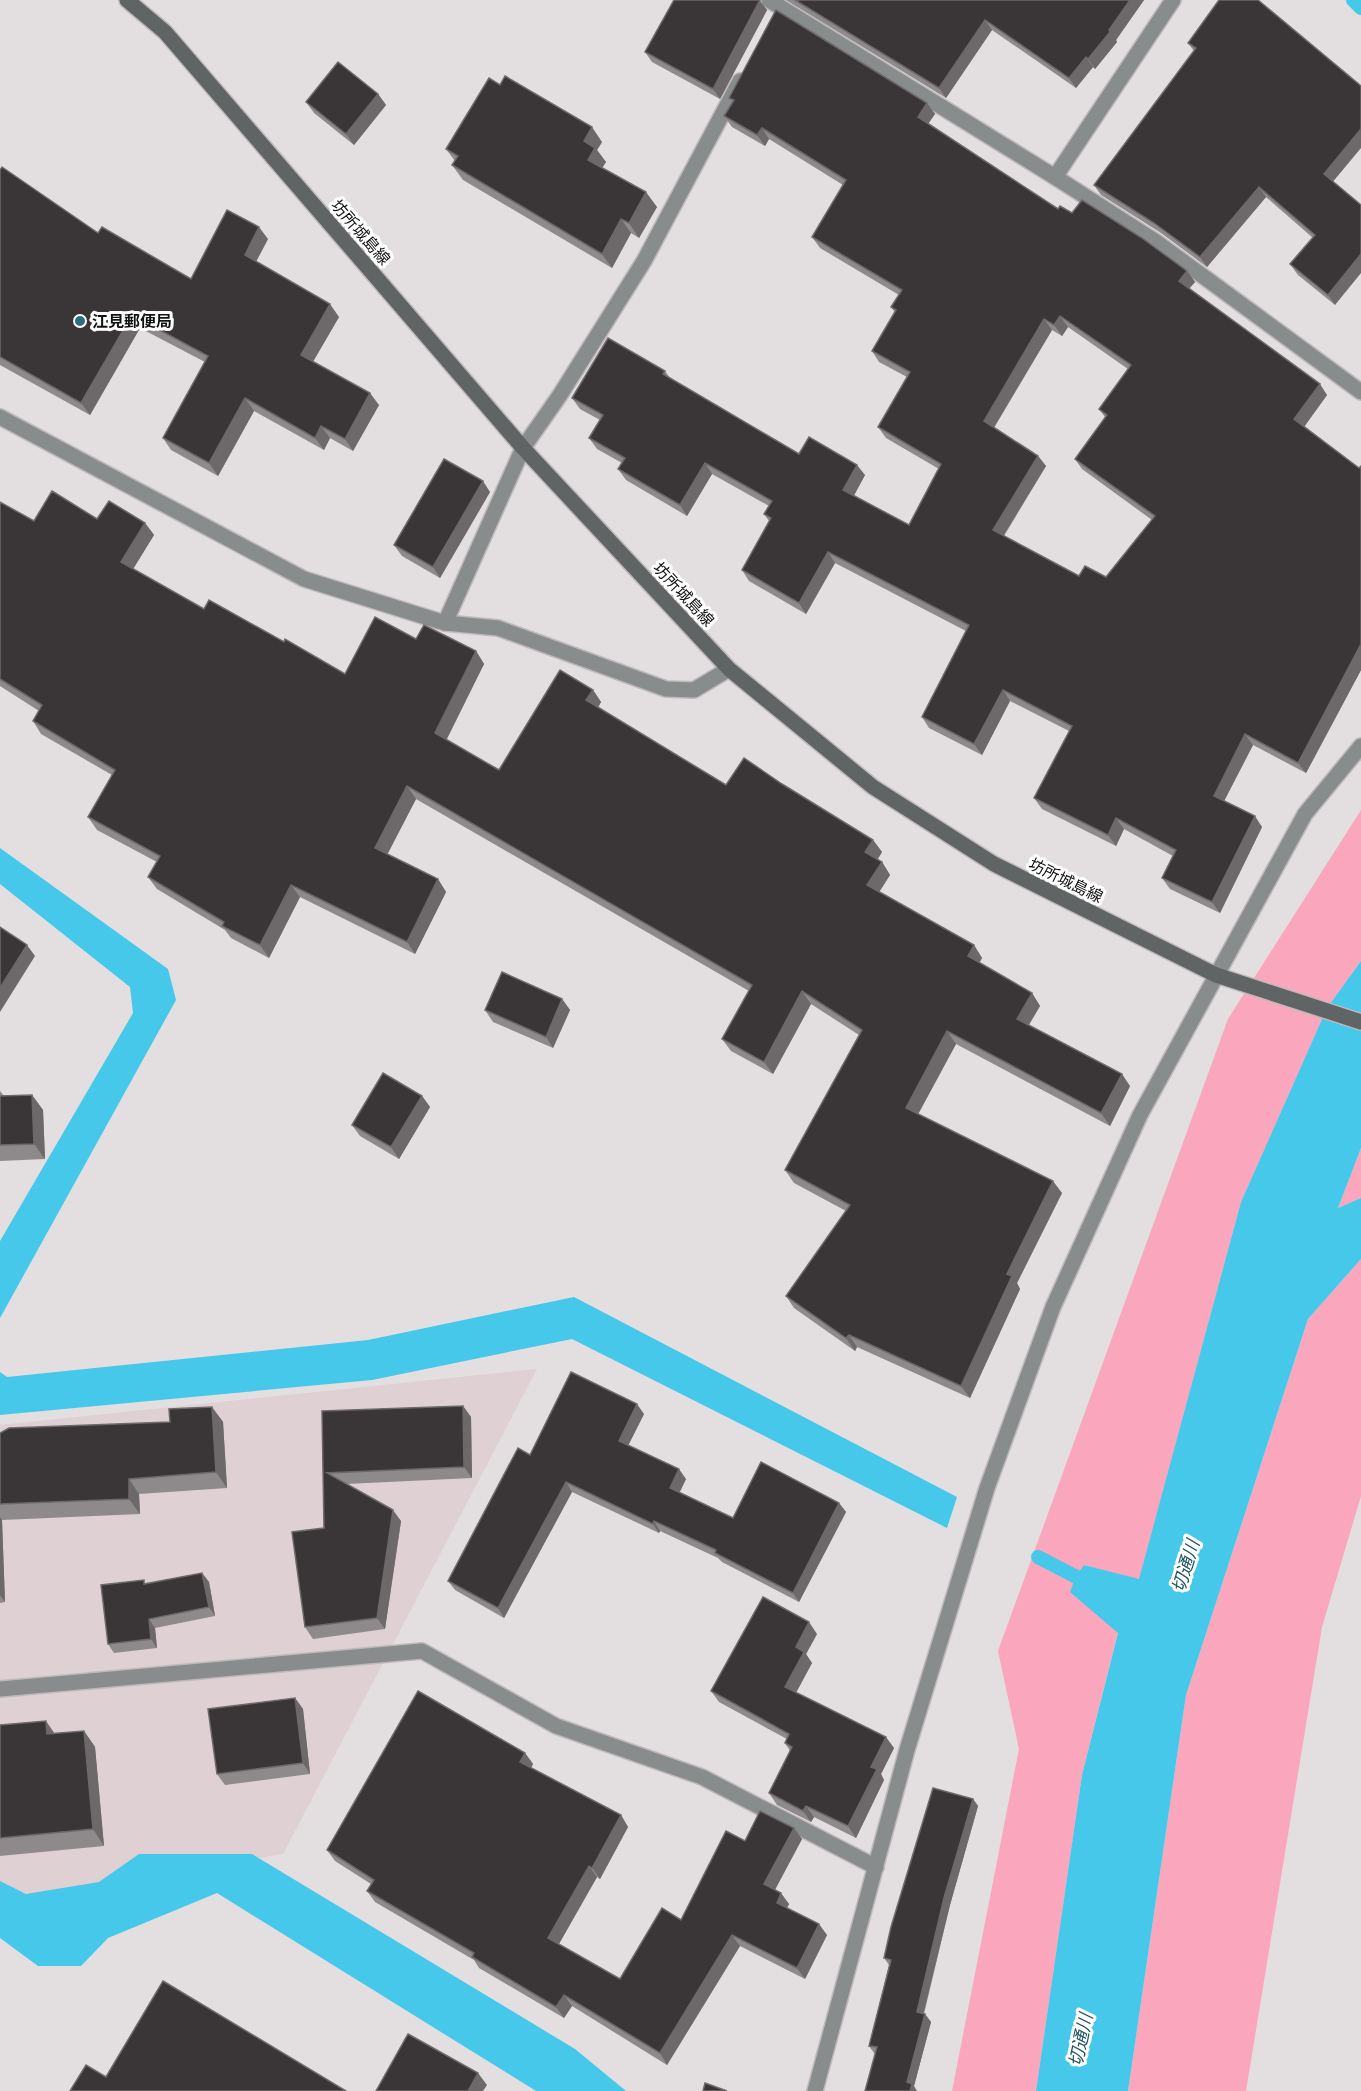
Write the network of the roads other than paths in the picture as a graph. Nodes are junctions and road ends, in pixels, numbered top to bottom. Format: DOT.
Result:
graph roads {
  1 [pos="127,0"];
  2 [pos="1173,0"];
  3 [pos="774,8"];
  4 [pos="747,68"];
  5 [pos="1055,177"];
  6 [pos="1361,392"];
  7 [pos="0,417"];
  8 [pos="523,448"];
  9 [pos="445,623"];
  10 [pos="729,669"];
  11 [pos="1361,746"];
  12 [pos="1216,975"];
  13 [pos="1361,1022"];
  14 [pos="0,1689"];
  15 [pos="876,1867"];
  16 [pos="815,2091"];
  1 -- 8 [label="main road, 坊所城島線"];
  2 -- 5 [label="street"];
  3 -- 5 [label="street"];
  4 -- 8 [label="street"];
  5 -- 6 [label="street"];
  7 -- 9 [label="street"];
  8 -- 9 [label="street"];
  8 -- 10 [label="main road, 坊所城島線"];
  9 -- 10 [label="street"];
  10 -- 12 [label="main road, 坊所城島線"];
  11 -- 12 [label="street"];
  12 -- 13 [label="main road, 坊所城島線"];
  12 -- 15 [label="street"];
  14 -- 15 [label="street"];
  15 -- 16 [label="street"];
}
